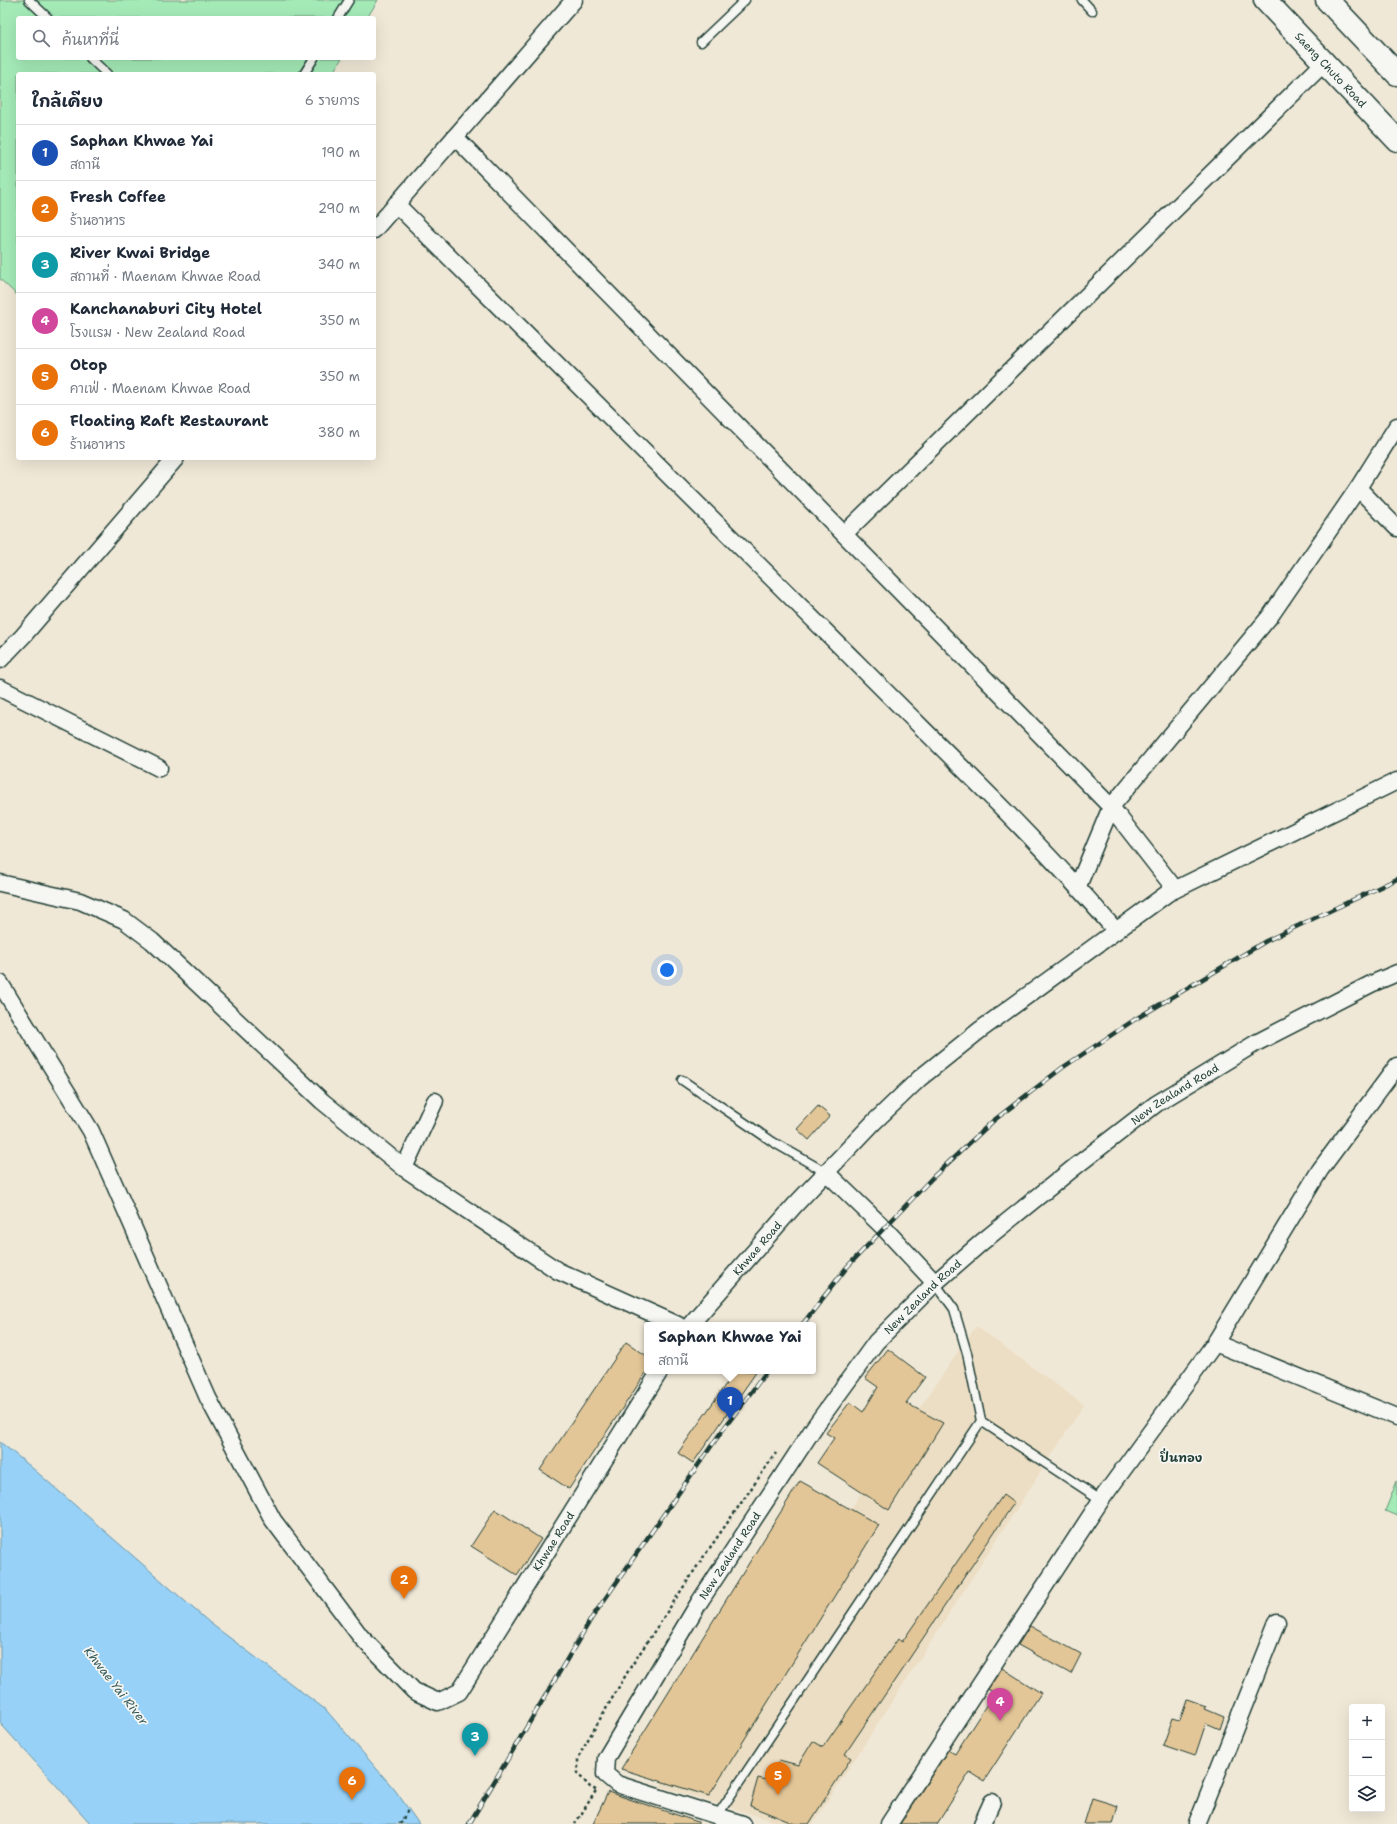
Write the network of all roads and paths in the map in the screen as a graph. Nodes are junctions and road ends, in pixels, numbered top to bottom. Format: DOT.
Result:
graph roads {
  1 [pos="29,0"];
  2 [pos="349,0"];
  3 [pos="574,0"];
  4 [pos="745,0"];
  5 [pos="1082,0"];
  6 [pos="1265,0"];
  7 [pos="1327,0"];
  8 [pos="1092,11"];
  9 [pos="46,16"];
  10 [pos="339,16"];
  11 [pos="701,42"];
  12 [pos="92,60"];
  13 [pos="313,60"];
  14 [pos="1324,63"];
  15 [pos="105,72"];
  16 [pos="305,72"];
  17 [pos="1397,74"];
  18 [pos="455,137"];
  19 [pos="1397,140"];
  20 [pos="396,204"];
  21 [pos="376,228"];
  22 [pos="1397,426"];
  23 [pos="174,460"];
  24 [pos="1358,488"];
  25 [pos="1397,528"];
  26 [pos="844,534"];
  27 [pos="0,660"];
  28 [pos="0,688"];
  29 [pos="159,768"];
  30 [pos="1397,781"];
  31 [pos="1111,807"];
  32 [pos="0,883"];
  33 [pos="1078,886"];
  34 [pos="1175,890"];
  35 [pos="1116,931"];
  36 [pos="1397,973"];
  37 [pos="0,983"];
  38 [pos="1397,1066"];
  39 [pos="682,1080"];
  40 [pos="435,1101"];
  41 [pos="404,1168"];
  42 [pos="827,1173"];
  43 [pos="935,1283"];
  44 [pos="671,1322"];
  45 [pos="693,1322"];
  46 [pos="1214,1343"];
  47 [pos="658,1374"];
  48 [pos="1397,1417"];
  49 [pos="981,1421"];
  50 [pos="1101,1500"];
  51 [pos="1277,1622"];
  52 [pos="611,1779"];
  53 [pos="590,1786"];
  54 [pos="596,1790"];
  55 [pos="992,1802"];
  56 [pos="408,1810"];
  57 [pos="717,1816"];
  58 [pos="400,1824"];
  59 [pos="575,1824"];
  60 [pos="743,1824"];
  61 [pos="889,1824"];
  62 [pos="982,1824"];
  63 [pos="1197,1824"];
  1 -- 9 [label="lane"];
  2 -- 10 [label="lane"];
  3 -- 18 [label="street"];
  4 -- 11 [label="lane"];
  5 -- 8 [label="lane"];
  6 -- 14 [label="main road, Saeng Chuto Road"];
  7 -- 17 [label="main road"];
  12 -- 15 [label="lane"];
  13 -- 16 [label="lane"];
  14 -- 19 [label="main road, Saeng Chuto Road"];
  14 -- 26 [label="street"];
  18 -- 20 [label="street"];
  18 -- 26 [label="street"];
  20 -- 21 [label="street"];
  20 -- 33 [label="street"];
  22 -- 24 [label="street"];
  23 -- 27 [label="street"];
  24 -- 25 [label="street"];
  24 -- 31 [label="street"];
  26 -- 31 [label="street"];
  28 -- 29 [label="street"];
  30 -- 34 [label="street, Khwae Road"];
  31 -- 33 [label="street"];
  31 -- 34 [label="street"];
  32 -- 41 [label="street"];
  33 -- 35 [label="street"];
  34 -- 35 [label="street, Khwae Road"];
  35 -- 42 [label="street, Khwae Road"];
  36 -- 43 [label="street, New Zealand Road"];
  37 -- 47 [label="street"];
  38 -- 46 [label="street"];
  39 -- 42 [label="lane"];
  40 -- 41 [label="street"];
  41 -- 44 [label="street"];
  42 -- 43 [label="street"];
  42 -- 45 [label="street, Khwae Road"];
  43 -- 49 [label="lane"];
  43 -- 52 [label="street, New Zealand Road"];
  46 -- 48 [label="street"];
  46 -- 50 [label="street"];
  49 -- 50 [label="lane"];
  49 -- 57 [label="lane"];
  50 -- 61 [label="street"];
  51 -- 63 [label="street"];
  52 -- 54 [label="path"];
  52 -- 57 [label="street"];
  53 -- 54 [label="path"];
  54 -- 59 [label="path"];
  55 -- 62 [label="street"];
  56 -- 58 [label="path"];
  57 -- 60 [label="street"];
}
